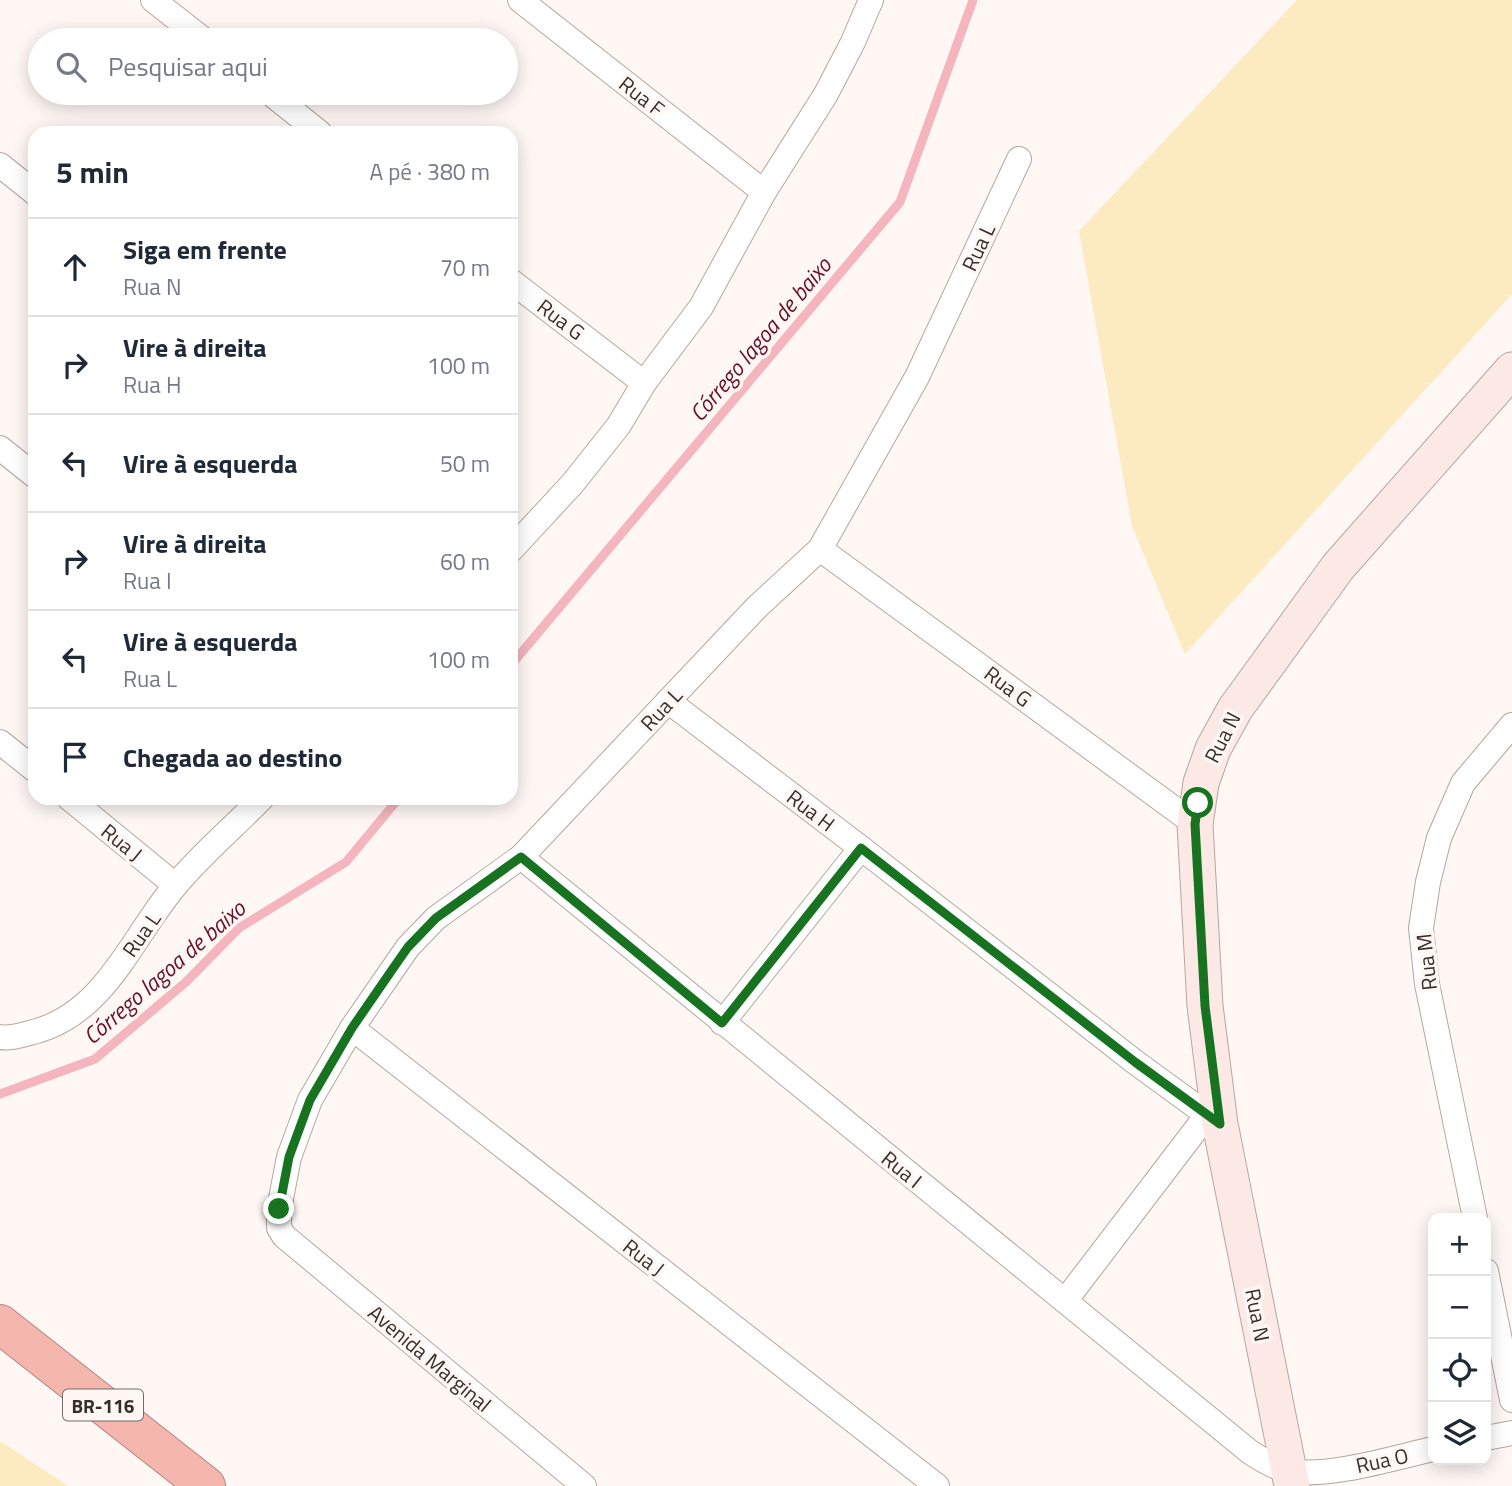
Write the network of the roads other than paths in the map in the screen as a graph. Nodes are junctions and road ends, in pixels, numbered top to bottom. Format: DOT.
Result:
graph roads {
  1 [pos="153,0"];
  2 [pos="520,0"];
  3 [pos="871,0"];
  4 [pos="189,28"];
  5 [pos="285,105"];
  6 [pos="311,126"];
  7 [pos="1019,159"];
  8 [pos="0,165"];
  9 [pos="28,187"];
  10 [pos="764,192"];
  11 [pos="518,286"];
  12 [pos="1512,370"];
  13 [pos="644,383"];
  14 [pos="0,448"];
  15 [pos="28,470"];
  16 [pos="518,542"];
  17 [pos="820,549"];
  18 [pos="668,701"];
  19 [pos="1512,725"];
  20 [pos="0,742"];
  21 [pos="28,764"];
  22 [pos="77,805"];
  23 [pos="255,805"];
  24 [pos="1195,824"];
  25 [pos="861,848"];
  26 [pos="521,857"];
  27 [pos="175,886"];
  28 [pos="722,1023"];
  29 [pos="352,1028"];
  30 [pos="0,1037"];
  31 [pos="1213,1119"];
  32 [pos="1474,1213"];
  33 [pos="279,1228"];
  34 [pos="1487,1276"];
  35 [pos="1065,1301"];
  36 [pos="0,1324"];
  37 [pos="1512,1400"];
  38 [pos="1512,1433"];
  39 [pos="1491,1437"];
  40 [pos="1428,1450"];
  41 [pos="1290,1478"];
  42 [pos="206,1486"];
  43 [pos="584,1486"];
  44 [pos="937,1486"];
  1 -- 4 [label="street"];
  2 -- 10 [label="street, Rua F"];
  3 -- 10 [label="street"];
  5 -- 6 [label="street"];
  7 -- 17 [label="street, Rua L"];
  8 -- 9 [label="street"];
  10 -- 13 [label="street"];
  11 -- 13 [label="street, Rua G"];
  12 -- 24 [label="street, Rua N"];
  13 -- 16 [label="street"];
  14 -- 15 [label="street"];
  17 -- 18 [label="street, Rua L"];
  17 -- 24 [label="street, Rua G"];
  18 -- 25 [label="street, Rua H"];
  18 -- 26 [label="street, Rua L"];
  19 -- 32 [label="street, Rua M"];
  20 -- 21 [label="street"];
  22 -- 27 [label="street, Rua J"];
  23 -- 27 [label="street, Rua L"];
  24 -- 31 [label="street, Rua N"];
  25 -- 28 [label="street"];
  25 -- 31 [label="street, Rua H"];
  26 -- 28 [label="street, Rua I"];
  26 -- 29 [label="street, Rua L"];
  27 -- 30 [label="street, Rua L"];
  28 -- 35 [label="street, Rua I"];
  29 -- 33 [label="street, Rua L"];
  29 -- 44 [label="street, Rua J"];
  31 -- 35 [label="street"];
  31 -- 41 [label="street, Rua N"];
  33 -- 43 [label="street, Avenida Marginal"];
  34 -- 37 [label="street"];
  35 -- 41 [label="street, Rua I"];
  36 -- 42 [label="highway, BR-116"];
  38 -- 39 [label="street"];
  40 -- 41 [label="street, Rua O"];
}
